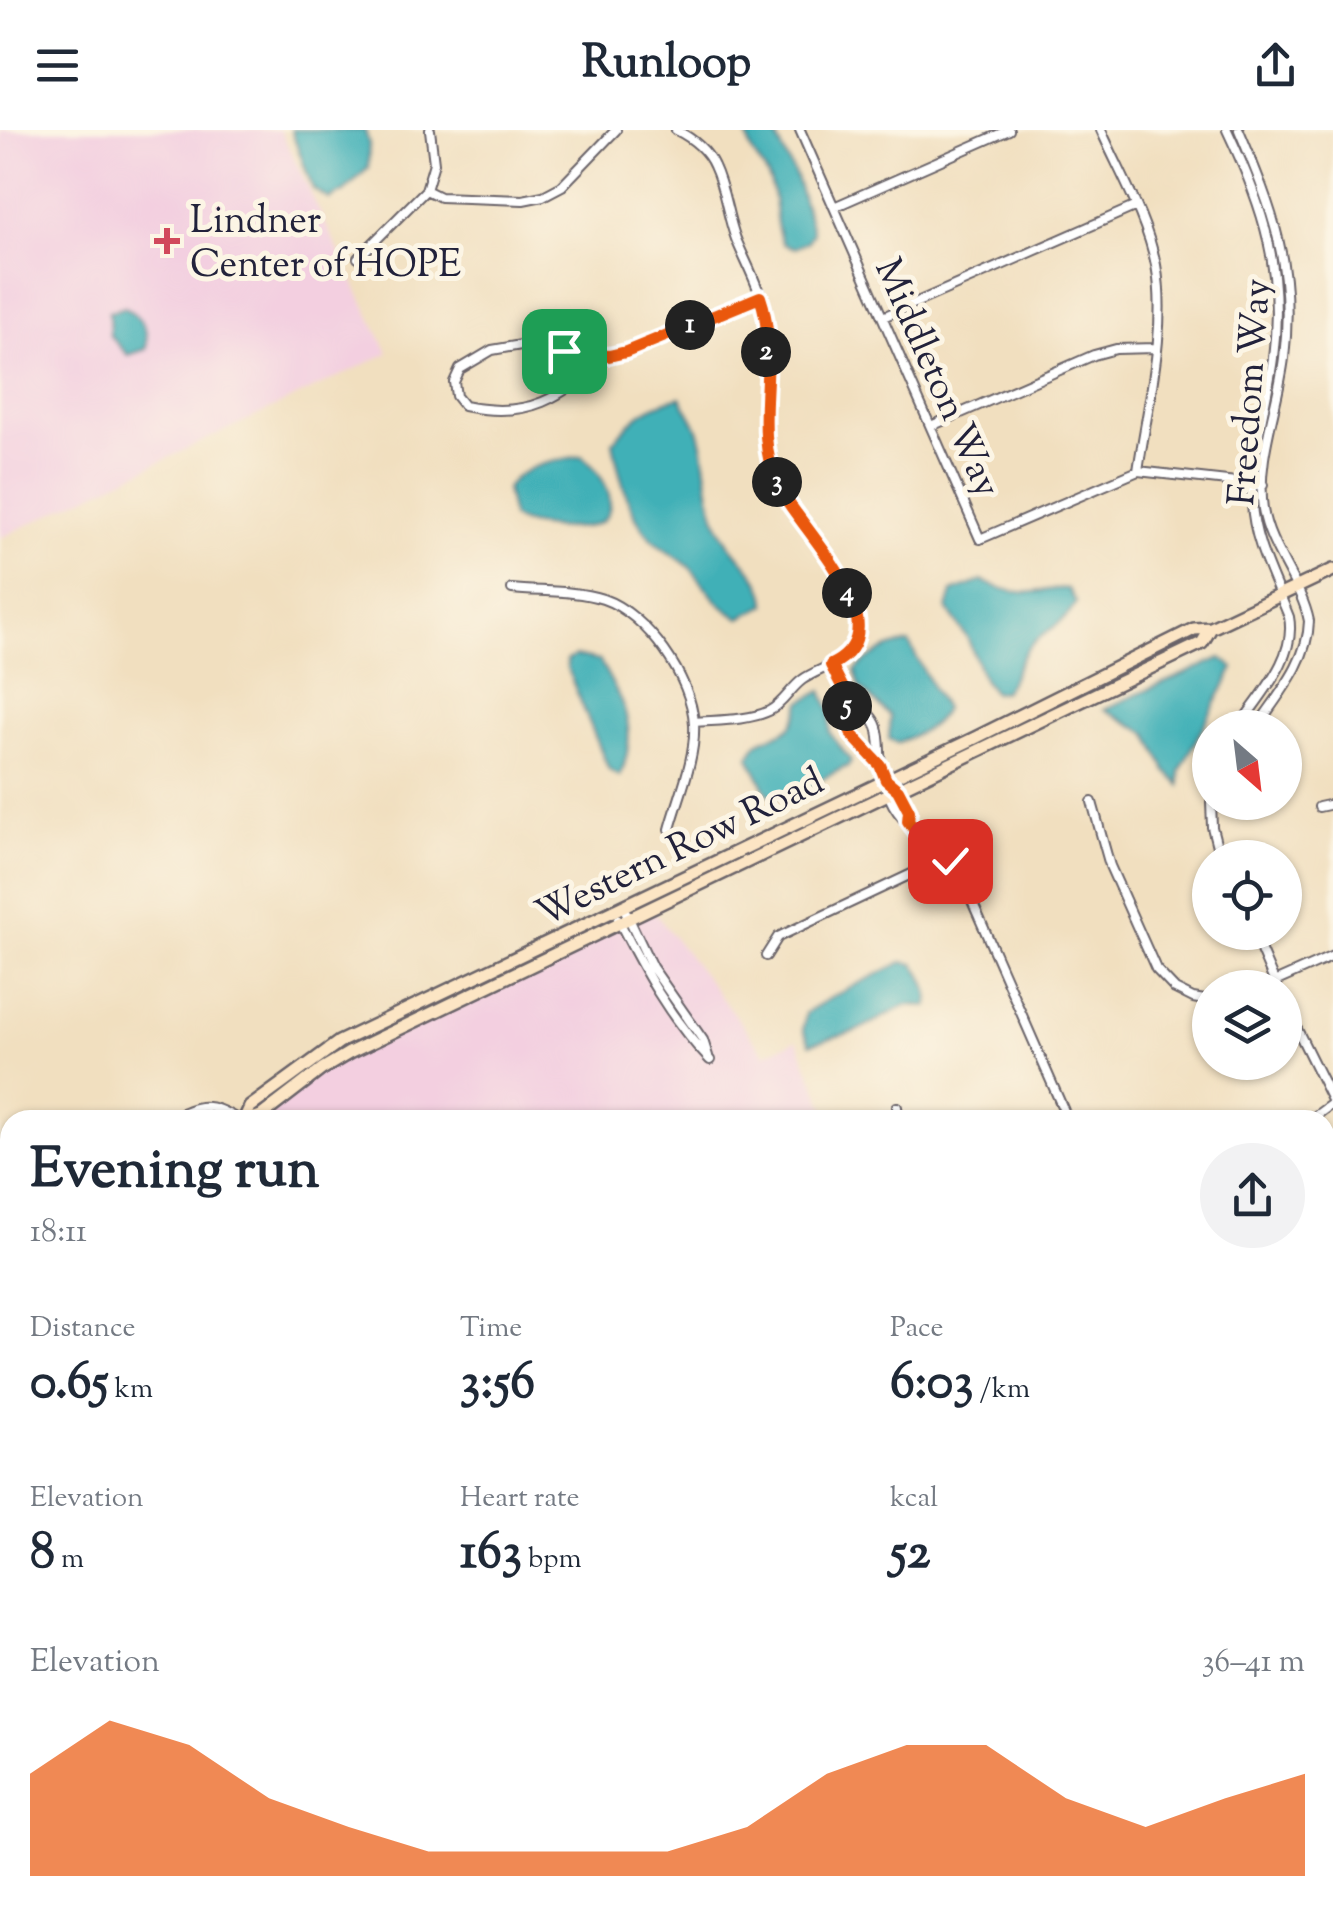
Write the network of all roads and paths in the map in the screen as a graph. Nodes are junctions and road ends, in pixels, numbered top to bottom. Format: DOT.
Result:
graph roads {
  1 [pos="430,130"];
  2 [pos="616,130"];
  3 [pos="676,130"];
  4 [pos="800,130"];
  5 [pos="1010,130"];
  6 [pos="1101,130"];
  7 [pos="1228,130"];
  8 [pos="1239,130"];
  9 [pos="426,190"];
  10 [pos="1134,206"];
  11 [pos="834,207"];
  12 [pos="1282,253"];
  13 [pos="1272,254"];
  14 [pos="358,258"];
  15 [pos="760,297"];
  16 [pos="883,317"];
  17 [pos="1155,348"];
  18 [pos="609,356"];
  19 [pos="931,426"];
  20 [pos="1138,471"];
  21 [pos="1258,485"];
  22 [pos="1333,570"];
  23 [pos="1298,588"];
  24 [pos="512,589"];
  25 [pos="1280,592"];
  26 [pos="1211,628"];
  27 [pos="831,665"];
  28 [pos="848,698"];
  29 [pos="1250,710"];
  30 [pos="1267,710"];
  31 [pos="694,722"];
  32 [pos="880,765"];
  33 [pos="886,780"];
  34 [pos="892,792"];
  35 [pos="1092,802"];
  36 [pos="1333,804"];
  37 [pos="1319,807"];
  38 [pos="670,829"];
  39 [pos="938,851"];
  40 [pos="618,908"];
  41 [pos="624,921"];
  42 [pos="766,956"];
  43 [pos="1333,956"];
  44 [pos="1302,971"];
  45 [pos="1192,998"];
  46 [pos="1302,1039"];
  47 [pos="1333,1102"];
  48 [pos="897,1107"];
  49 [pos="188,1110"];
  50 [pos="223,1110"];
  51 [pos="249,1110"];
  52 [pos="261,1110"];
  53 [pos="897,1110"];
  54 [pos="1064,1110"];
  1 -- 9 [label="street"];
  2 -- 9 [label="street"];
  3 -- 15 [label="street"];
  4 -- 11 [label="street, Middleton Way"];
  5 -- 11 [label="street"];
  6 -- 10 [label="street"];
  7 -- 13 [label="street, Freedom Way"];
  8 -- 12 [label="street, Freedom Way"];
  9 -- 14 [label="street"];
  10 -- 16 [label="street"];
  10 -- 17 [label="street"];
  11 -- 16 [label="street, Middleton Way"];
  12 -- 13 [label="street, Freedom Way"];
  12 -- 21 [label="street, Freedom Way"];
  13 -- 21 [label="street, Freedom Way"];
  15 -- 18 [label="street"];
  15 -- 27 [label="street"];
  16 -- 19 [label="street, Middleton Way"];
  17 -- 19 [label="street"];
  17 -- 20 [label="street"];
  18 -- 18 [label="street"];
  19 -- 20 [label="street, Middleton Way"];
  20 -- 21 [label="street, Middleton Way"];
  21 -- 23 [label="street, Freedom Way"];
  21 -- 25 [label="street, Freedom Way"];
  22 -- 23 [label="street, Western Row Road"];
  23 -- 25 [label="street, Western Row Road"];
  23 -- 30 [label="street, Freedom Way"];
  24 -- 31 [label="street"];
  25 -- 26 [label="street, Western Row Road"];
  25 -- 29 [label="street, Freedom Way"];
  26 -- 33 [label="street, Western Row Road"];
  26 -- 34 [label="street, Western Row Road"];
  27 -- 28 [label="street"];
  27 -- 31 [label="street"];
  28 -- 32 [label="street"];
  28 -- 32 [label="street"];
  31 -- 38 [label="street"];
  32 -- 33 [label="street"];
  33 -- 34 [label="street"];
  33 -- 40 [label="street, Western Row Road"];
  34 -- 39 [label="street"];
  34 -- 41 [label="street, Western Row Road"];
  35 -- 45 [label="street"];
  36 -- 37 [label="street"];
  39 -- 42 [label="street"];
  39 -- 54 [label="street"];
  40 -- 41 [label="street"];
  40 -- 51 [label="street, Western Row Road"];
  41 -- 41 [label="street"];
  41 -- 52 [label="street, Western Row Road"];
  43 -- 44 [label="street"];
  46 -- 47 [label="street"];
  48 -- 53 [label="street"];
  49 -- 50 [label="street"];
}
